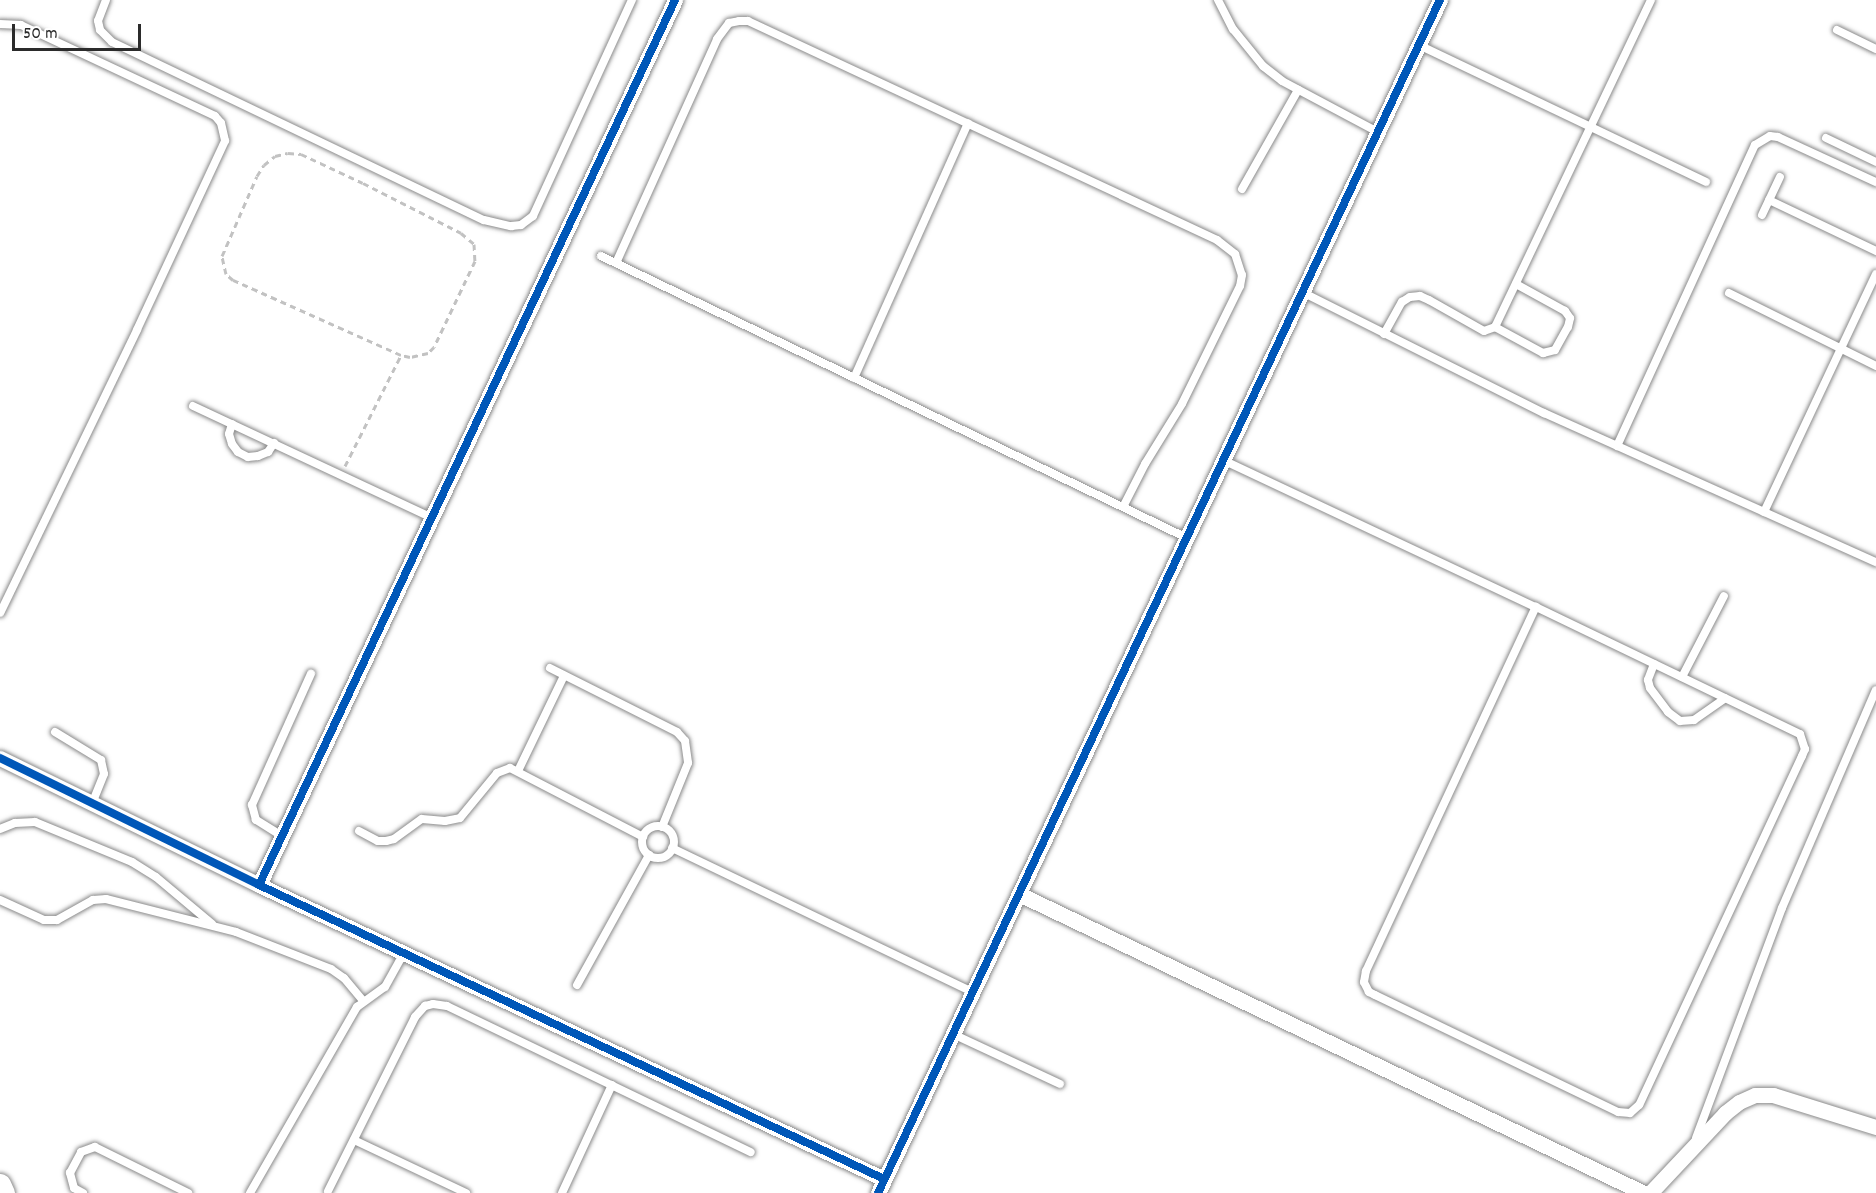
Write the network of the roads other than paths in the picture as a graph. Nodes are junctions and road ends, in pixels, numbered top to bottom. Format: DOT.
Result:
graph roads {
  1 [pos="106,0"];
  2 [pos="632,0"];
  3 [pos="675,0"];
  4 [pos="1218,0"];
  5 [pos="1440,0"];
  6 [pos="1651,0"];
  7 [pos="0,24"];
  8 [pos="1838,30"];
  9 [pos="1419,45"];
  10 [pos="1876,49"];
  11 [pos="1298,90"];
  12 [pos="968,123"];
  13 [pos="1591,127"];
  14 [pos="1378,132"];
  15 [pos="1826,138"];
  16 [pos="1876,162"];
  17 [pos="1780,177"];
  18 [pos="1706,182"];
  19 [pos="1876,182"];
  20 [pos="1242,189"];
  21 [pos="1769,200"];
  22 [pos="1762,215"];
  23 [pos="1876,251"];
  24 [pos="601,256"];
  25 [pos="616,263"];
  26 [pos="1876,274"];
  27 [pos="1516,284"];
  28 [pos="1302,292"];
  29 [pos="1729,293"];
  30 [pos="1495,327"];
  31 [pos="1384,334"];
  32 [pos="1841,349"];
  33 [pos="1876,366"];
  34 [pos="854,378"];
  35 [pos="193,406"];
  36 [pos="232,424"];
  37 [pos="274,443"];
  38 [pos="1617,446"];
  39 [pos="1223,460"];
  40 [pos="1122,507"];
  41 [pos="1764,512"];
  42 [pos="432,518"];
  43 [pos="1186,538"];
  44 [pos="1876,562"];
  45 [pos="1724,596"];
  46 [pos="1536,607"];
  47 [pos="0,613"];
  48 [pos="1654,664"];
  49 [pos="549,668"];
  50 [pos="311,674"];
  51 [pos="564,676"];
  52 [pos="1682,677"];
  53 [pos="1876,690"];
  54 [pos="1725,698"];
  55 [pos="55,732"];
  56 [pos="0,758"];
  57 [pos="518,771"];
  58 [pos="92,803"];
  59 [pos="662,827"];
  60 [pos="0,829"];
  61 [pos="359,831"];
  62 [pos="282,836"];
  63 [pos="643,837"];
  64 [pos="672,848"];
  65 [pos="649,855"];
  66 [pos="259,885"];
  67 [pos="1019,894"];
  68 [pos="0,900"];
  69 [pos="216,927"];
  70 [pos="404,953"];
  71 [pos="577,986"];
  72 [pos="973,992"];
  73 [pos="363,1001"];
  74 [pos="953,1034"];
  75 [pos="1060,1084"];
  76 [pos="612,1086"];
  77 [pos="1876,1127"];
  78 [pos="354,1140"];
  79 [pos="1693,1148"];
  80 [pos="751,1152"];
  81 [pos="0,1184"];
  82 [pos="881,1186"];
  83 [pos="328,1191"];
  84 [pos="4,1193"];
  85 [pos="83,1193"];
  86 [pos="188,1193"];
  87 [pos="250,1193"];
  88 [pos="466,1193"];
  89 [pos="561,1193"];
  90 [pos="1644,1193"];
  91 [pos="1650,1193"];
  1 -- 2 [label="lane"];
  3 -- 42 [label="street"];
  4 -- 11 [label="lane"];
  5 -- 9 [label="street"];
  6 -- 13 [label="lane"];
  7 -- 47 [label="lane"];
  8 -- 10 [label="lane"];
  9 -- 13 [label="lane"];
  9 -- 14 [label="street"];
  11 -- 14 [label="lane"];
  11 -- 20 [label="lane"];
  12 -- 25 [label="lane"];
  12 -- 34 [label="lane"];
  12 -- 40 [label="lane"];
  13 -- 18 [label="lane"];
  13 -- 27 [label="lane"];
  14 -- 28 [label="street"];
  15 -- 16 [label="lane"];
  17 -- 21 [label="lane"];
  19 -- 38 [label="lane"];
  21 -- 22 [label="lane"];
  21 -- 23 [label="lane"];
  24 -- 25 [label="lane"];
  25 -- 34 [label="lane"];
  26 -- 32 [label="lane"];
  27 -- 30 [label="lane"];
  27 -- 30 [label="lane"];
  28 -- 31 [label="lane"];
  28 -- 39 [label="street"];
  29 -- 32 [label="lane"];
  30 -- 31 [label="lane"];
  31 -- 38 [label="lane"];
  32 -- 33 [label="lane"];
  32 -- 41 [label="lane"];
  34 -- 40 [label="lane"];
  35 -- 36 [label="lane"];
  36 -- 37 [label="lane"];
  36 -- 37 [label="lane"];
  37 -- 42 [label="lane"];
  38 -- 41 [label="lane"];
  39 -- 43 [label="street"];
  39 -- 46 [label="lane"];
  40 -- 43 [label="lane"];
  41 -- 44 [label="lane"];
  42 -- 62 [label="street"];
  43 -- 67 [label="street"];
  45 -- 52 [label="lane"];
  46 -- 48 [label="lane"];
  46 -- 54 [label="lane"];
  48 -- 52 [label="lane"];
  48 -- 54 [label="lane"];
  49 -- 51 [label="lane"];
  50 -- 62 [label="lane"];
  51 -- 57 [label="lane"];
  51 -- 59 [label="lane"];
  52 -- 54 [label="lane"];
  53 -- 79 [label="lane"];
  55 -- 58 [label="lane"];
  56 -- 58 [label="street"];
  57 -- 61 [label="lane"];
  57 -- 63 [label="lane"];
  58 -- 66 [label="street"];
  59 -- 63 [label="lane"];
  59 -- 64 [label="lane"];
  60 -- 69 [label="lane"];
  62 -- 66 [label="street"];
  63 -- 65 [label="lane"];
  64 -- 65 [label="lane"];
  64 -- 72 [label="lane"];
  65 -- 71 [label="lane"];
  66 -- 70 [label="street"];
  67 -- 72 [label="street"];
  67 -- 90 [label="street"];
  68 -- 69 [label="lane"];
  69 -- 73 [label="lane"];
  70 -- 73 [label="lane"];
  70 -- 82 [label="street"];
  72 -- 74 [label="street"];
  73 -- 87 [label="lane"];
  74 -- 75 [label="lane"];
  74 -- 82 [label="street"];
  76 -- 78 [label="lane"];
  76 -- 80 [label="lane"];
  76 -- 89 [label="lane"];
  77 -- 79 [label="street"];
  78 -- 83 [label="lane"];
  78 -- 88 [label="lane"];
  79 -- 91 [label="street"];
  81 -- 84 [label="street"];
  85 -- 86 [label="lane"];
}
